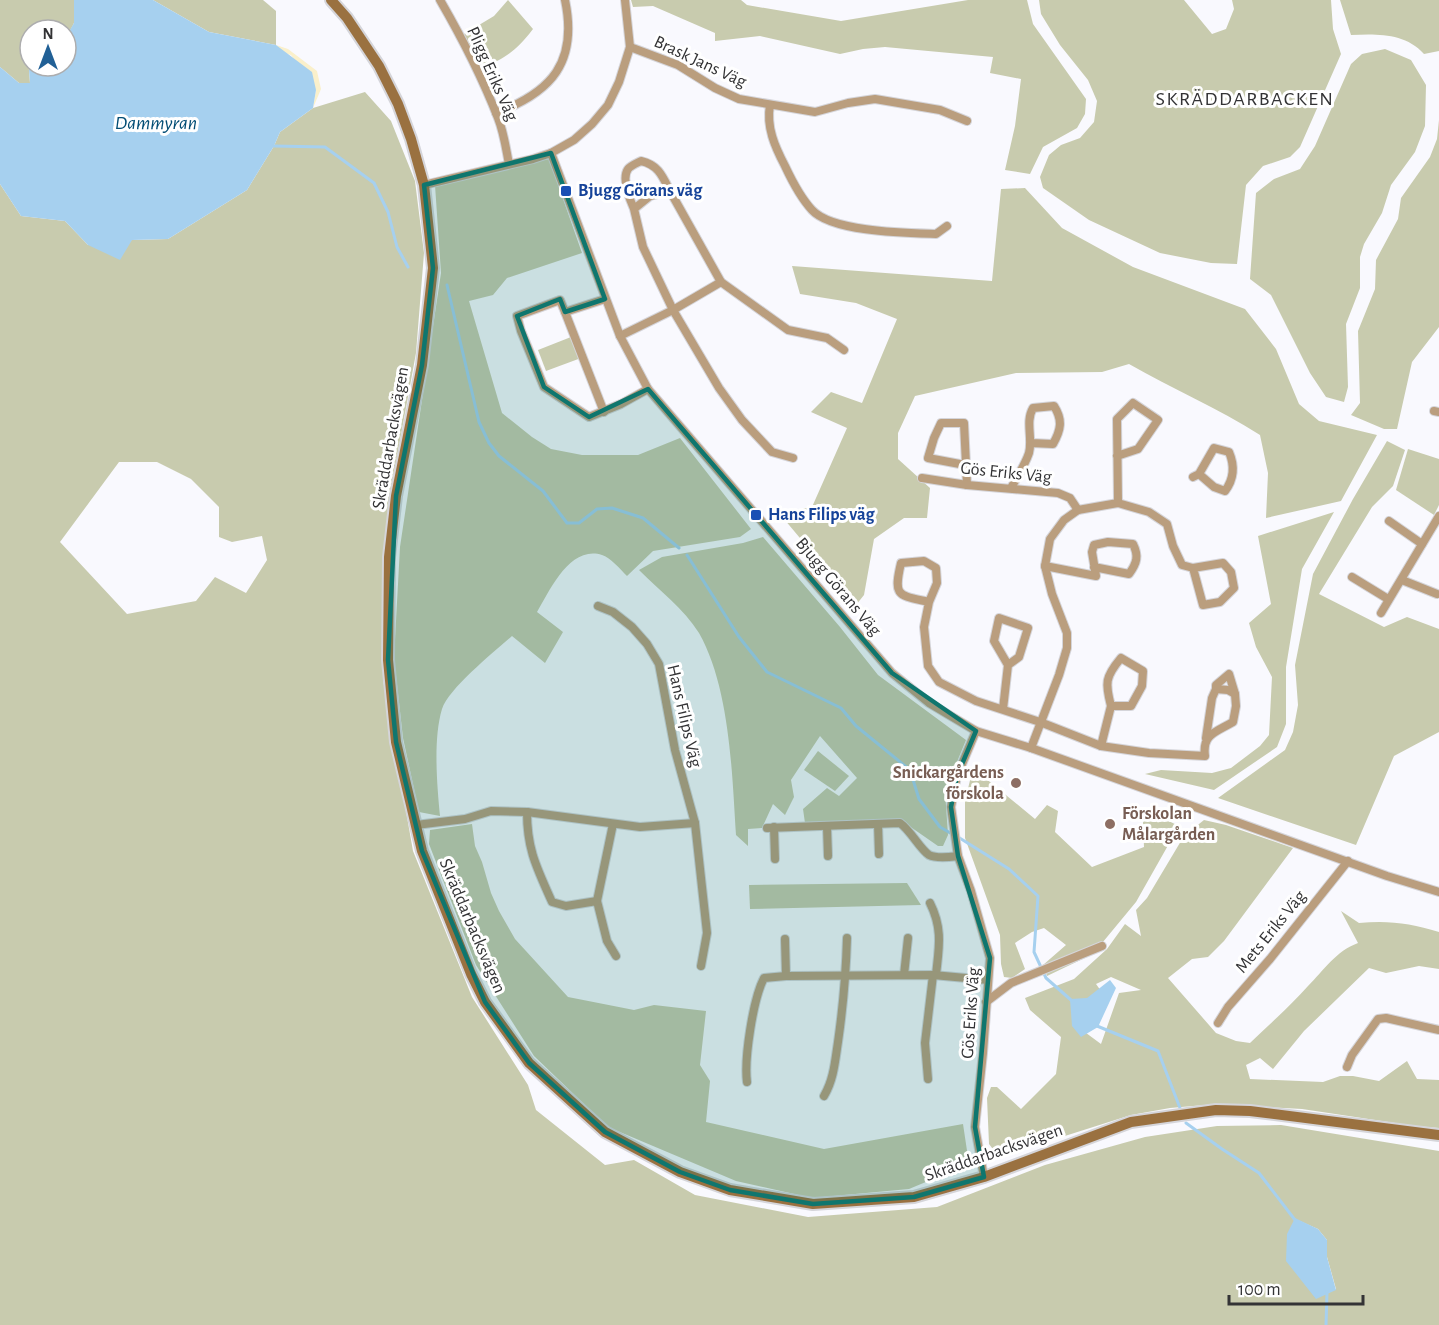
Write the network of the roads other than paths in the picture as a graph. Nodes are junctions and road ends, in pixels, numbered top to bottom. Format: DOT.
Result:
graph roads {
  1 [pos="331,0"];
  2 [pos="440,0"];
  3 [pos="565,0"];
  4 [pos="625,0"];
  5 [pos="630,47"];
  6 [pos="770,105"];
  7 [pos="495,112"];
  8 [pos="967,121"];
  9 [pos="551,153"];
  10 [pos="509,164"];
  11 [pos="424,184"];
  12 [pos="670,191"];
  13 [pos="634,209"];
  14 [pos="947,226"];
  15 [pos="721,282"];
  16 [pos="605,299"];
  17 [pos="674,310"];
  18 [pos="565,312"];
  19 [pos="620,336"];
  20 [pos="843,350"];
  21 [pos="648,389"];
  22 [pos="604,412"];
  23 [pos="1031,443"];
  24 [pos="1117,456"];
  25 [pos="793,458"];
  26 [pos="965,465"];
  27 [pos="1196,475"];
  28 [pos="922,478"];
  29 [pos="967,485"];
  30 [pos="1011,488"];
  31 [pos="1118,503"];
  32 [pos="1078,510"];
  33 [pos="1439,516"];
  34 [pos="1389,521"];
  35 [pos="1422,544"];
  36 [pos="1045,566"];
  37 [pos="1094,567"];
  38 [pos="1193,568"];
  39 [pos="1352,577"];
  40 [pos="1402,580"];
  41 [pos="1437,594"];
  42 [pos="1388,599"];
  43 [pos="929,602"];
  44 [pos="598,606"];
  45 [pos="1381,613"];
  46 [pos="1008,665"];
  47 [pos="1216,689"];
  48 [pos="1234,694"];
  49 [pos="1111,706"];
  50 [pos="1003,709"];
  51 [pos="1040,722"];
  52 [pos="976,731"];
  53 [pos="1206,738"];
  54 [pos="1101,746"];
  55 [pos="1031,748"];
  56 [pos="527,812"];
  57 [pos="695,823"];
  58 [pos="614,824"];
  59 [pos="878,824"];
  60 [pos="416,825"];
  61 [pos="827,826"];
  62 [pos="879,854"];
  63 [pos="828,856"];
  64 [pos="958,856"];
  65 [pos="775,859"];
  66 [pos="1348,861"];
  67 [pos="1439,892"];
  68 [pos="597,901"];
  69 [pos="930,903"];
  70 [pos="846,938"];
  71 [pos="908,938"];
  72 [pos="785,939"];
  73 [pos="1102,946"];
  74 [pos="616,956"];
  75 [pos="701,966"];
  76 [pos="846,975"];
  77 [pos="904,975"];
  78 [pos="934,975"];
  79 [pos="786,976"];
  80 [pos="988,980"];
  81 [pos="986,1002"];
  82 [pos="1218,1023"];
  83 [pos="1439,1030"];
  84 [pos="1347,1067"];
  85 [pos="928,1079"];
  86 [pos="747,1082"];
  87 [pos="824,1096"];
  88 [pos="1439,1135"];
  89 [pos="984,1177"];
  1 -- 11 [label="street, Skräddarbacksvägen"];
  2 -- 7 [label="street, Pligg Eriks Väg"];
  3 -- 7 [label="street"];
  4 -- 5 [label="street"];
  5 -- 6 [label="street, Brask Jans Väg"];
  5 -- 9 [label="street"];
  6 -- 8 [label="street, Brask Jans Väg"];
  6 -- 14 [label="street"];
  7 -- 10 [label="street, Pligg Eriks Väg"];
  9 -- 10 [label="street"];
  9 -- 16 [label="street, Bjugg Görans Väg"];
  10 -- 11 [label="street"];
  11 -- 60 [label="street, Skräddarbacksvägen"];
  12 -- 13 [label="street"];
  12 -- 13 [label="street"];
  12 -- 15 [label="street"];
  13 -- 17 [label="street"];
  15 -- 17 [label="street"];
  15 -- 20 [label="street"];
  16 -- 18 [label="street"];
  16 -- 19 [label="street, Bjugg Görans Väg"];
  17 -- 19 [label="street"];
  17 -- 25 [label="street"];
  18 -- 22 [label="street"];
  18 -- 22 [label="street"];
  19 -- 21 [label="street, Bjugg Görans Väg"];
  21 -- 22 [label="street"];
  21 -- 52 [label="street, Bjugg Görans Väg"];
  23 -- 23 [label="street, Gös Eriks Väg"];
  23 -- 30 [label="street, Gös Eriks Väg"];
  24 -- 24 [label="street"];
  24 -- 31 [label="street"];
  26 -- 26 [label="street, Gös Eriks Väg"];
  26 -- 29 [label="street, Gös Eriks Väg"];
  27 -- 27 [label="street"];
  28 -- 29 [label="street, Gös Eriks Väg"];
  29 -- 30 [label="street, Gös Eriks Väg"];
  30 -- 32 [label="street, Gös Eriks Väg"];
  31 -- 32 [label="street"];
  31 -- 38 [label="street"];
  32 -- 36 [label="street"];
  33 -- 35 [label="street"];
  34 -- 35 [label="street"];
  35 -- 40 [label="street"];
  36 -- 37 [label="street"];
  36 -- 51 [label="street"];
  37 -- 37 [label="street"];
  38 -- 38 [label="street"];
  39 -- 42 [label="street"];
  40 -- 41 [label="street"];
  40 -- 42 [label="street"];
  42 -- 45 [label="street"];
  43 -- 43 [label="street"];
  43 -- 50 [label="street"];
  44 -- 57 [label="street, Hans Filips Väg"];
  46 -- 46 [label="street"];
  46 -- 50 [label="street"];
  47 -- 48 [label="street"];
  47 -- 48 [label="street"];
  47 -- 53 [label="street"];
  48 -- 53 [label="street"];
  49 -- 49 [label="street"];
  49 -- 54 [label="street"];
  50 -- 51 [label="street"];
  51 -- 54 [label="street"];
  51 -- 55 [label="street"];
  52 -- 55 [label="street"];
  52 -- 64 [label="street, Gös Eriks Väg"];
  53 -- 54 [label="street"];
  55 -- 66 [label="street"];
  56 -- 58 [label="street"];
  56 -- 60 [label="street"];
  56 -- 68 [label="street"];
  57 -- 58 [label="street"];
  57 -- 75 [label="street, Hans Filips Väg"];
  58 -- 68 [label="street"];
  59 -- 61 [label="street"];
  59 -- 62 [label="street"];
  59 -- 64 [label="street"];
  60 -- 89 [label="street, Skräddarbacksvägen"];
  61 -- 63 [label="street"];
  61 -- 65 [label="street"];
  64 -- 80 [label="street, Gös Eriks Väg"];
  66 -- 67 [label="street"];
  66 -- 82 [label="street, Mets Eriks Väg"];
  68 -- 74 [label="street"];
  69 -- 78 [label="street"];
  70 -- 76 [label="street"];
  71 -- 77 [label="street"];
  72 -- 79 [label="street"];
  73 -- 81 [label="street"];
  76 -- 77 [label="street"];
  76 -- 79 [label="street"];
  76 -- 87 [label="street"];
  77 -- 78 [label="street"];
  78 -- 80 [label="street"];
  78 -- 85 [label="street"];
  79 -- 86 [label="street"];
  80 -- 81 [label="street, Gös Eriks Väg"];
  81 -- 89 [label="street, Gös Eriks Väg"];
  83 -- 84 [label="street"];
  88 -- 89 [label="street, Skräddarbacksvägen"];
}
